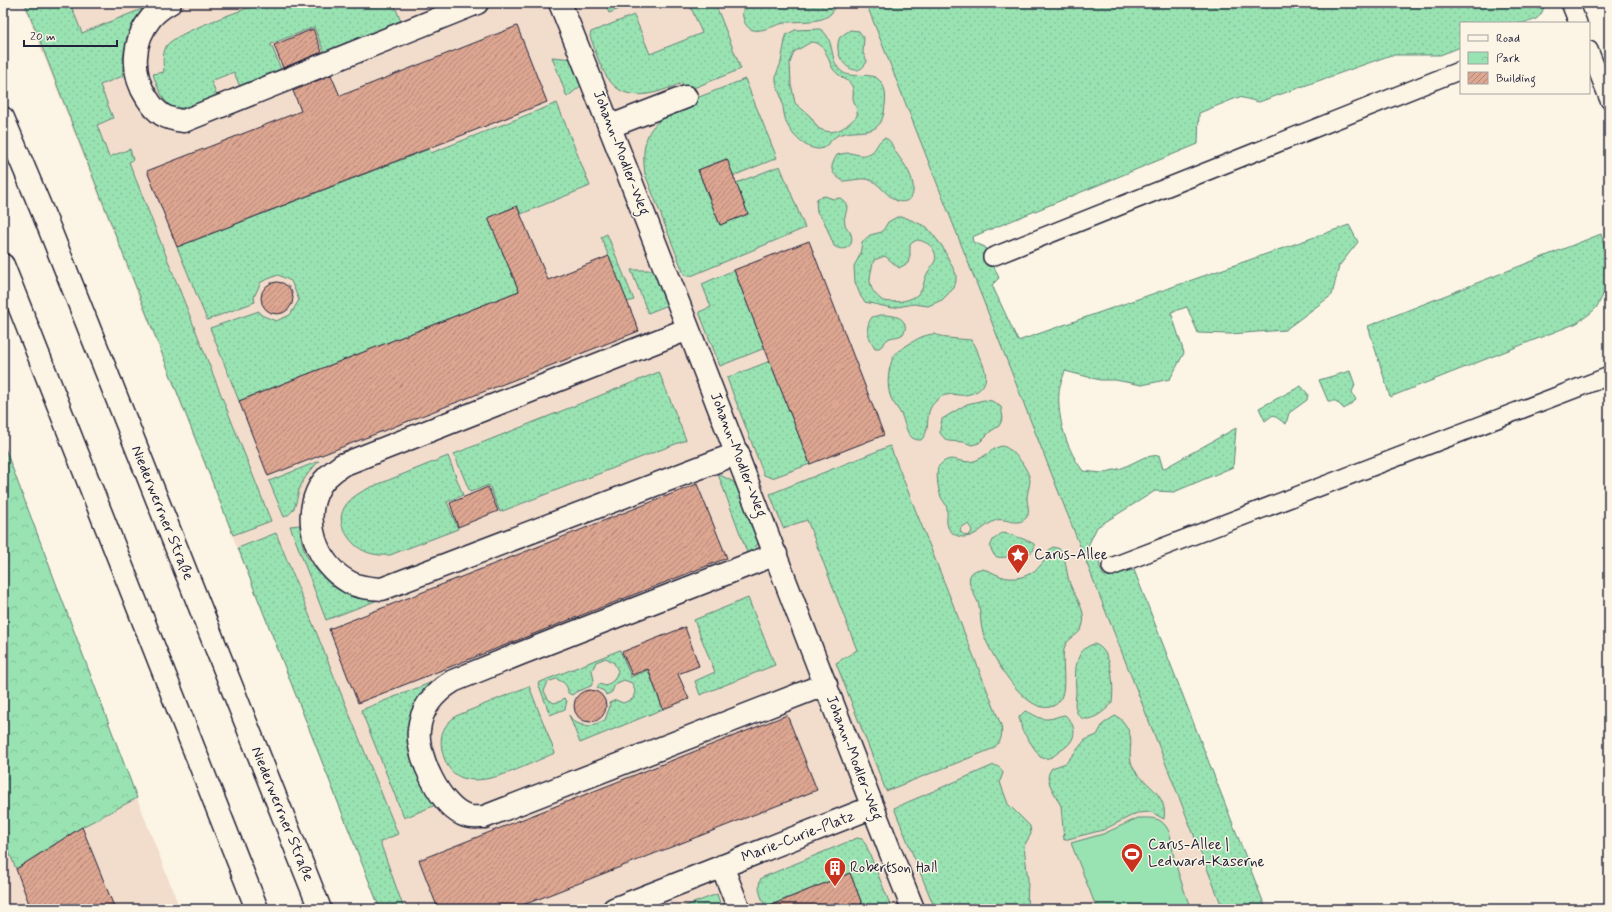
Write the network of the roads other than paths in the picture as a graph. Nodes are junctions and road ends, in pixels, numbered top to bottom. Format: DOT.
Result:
graph roads {
  1 [pos="170,3"];
  2 [pos="478,3"];
  3 [pos="560,3"];
  4 [pos="1570,3"];
  5 [pos="1578,22"];
  6 [pos="1590,52"];
  7 [pos="1460,70"];
  8 [pos="686,97"];
  9 [pos="1609,100"];
  10 [pos="3,118"];
  11 [pos="611,126"];
  12 [pos="992,257"];
  13 [pos="3,265"];
  14 [pos="688,329"];
  15 [pos="1609,376"];
  16 [pos="738,453"];
  17 [pos="776,554"];
  18 [pos="1111,567"];
  19 [pos="826,684"];
  20 [pos="873,807"];
  21 [pos="722,866"];
  22 [pos="257,909"];
  23 [pos="320,909"];
  24 [pos="614,909"];
  25 [pos="739,909"];
  26 [pos="914,909"];
  1 -- 2 [label="street"];
  3 -- 11 [label="street, Johann-Modler-Weg"];
  4 -- 5 [label="lane"];
  6 -- 9 [label="lane"];
  7 -- 12 [label="lane"];
  8 -- 11 [label="street"];
  10 -- 23 [label="street, Niederwerrner Straße"];
  11 -- 14 [label="street, Johann-Modler-Weg"];
  13 -- 22 [label="street"];
  14 -- 16 [label="street, Johann-Modler-Weg"];
  14 -- 16 [label="street"];
  15 -- 18 [label="lane"];
  16 -- 17 [label="street, Johann-Modler-Weg"];
  17 -- 19 [label="street, Johann-Modler-Weg"];
  17 -- 19 [label="street"];
  19 -- 20 [label="street, Johann-Modler-Weg"];
  20 -- 21 [label="street, Marie-Curie-Platz"];
  20 -- 26 [label="street, Johann-Modler-Weg"];
  21 -- 24 [label="street, Marie-Curie-Platz"];
  21 -- 25 [label="street, Marie-Curie-Platz"];
}
